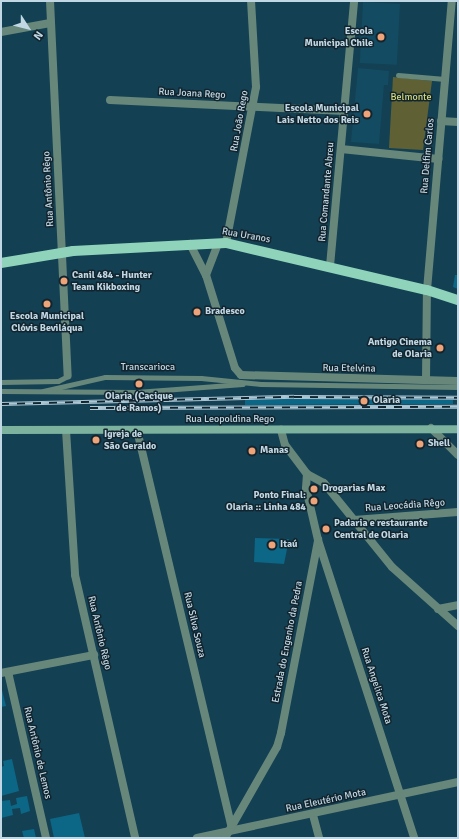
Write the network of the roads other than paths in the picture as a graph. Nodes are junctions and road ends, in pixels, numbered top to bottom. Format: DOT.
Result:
graph roads {
  1 [pos="50,1"];
  2 [pos="251,1"];
  3 [pos="354,1"];
  4 [pos="452,1"];
  5 [pos="50,23"];
  6 [pos="1,32"];
  7 [pos="398,75"];
  8 [pos="445,79"];
  9 [pos="110,100"];
  10 [pos="253,107"];
  11 [pos="345,111"];
  12 [pos="441,120"];
  13 [pos="458,122"];
  14 [pos="341,149"];
  15 [pos="438,159"];
  16 [pos="222,243"];
  17 [pos="190,244"];
  18 [pos="62,252"];
  19 [pos="1,263"];
  20 [pos="330,266"];
  21 [pos="206,275"];
  22 [pos="427,290"];
  23 [pos="458,300"];
  24 [pos="68,376"];
  25 [pos="426,380"];
  26 [pos="458,381"];
  27 [pos="1,382"];
  28 [pos="254,383"];
  29 [pos="458,387"];
  30 [pos="1,391"];
  31 [pos="43,391"];
  32 [pos="430,428"];
  33 [pos="458,429"];
  34 [pos="1,430"];
  35 [pos="66,430"];
  36 [pos="137,430"];
  37 [pos="281,430"];
  38 [pos="458,455"];
  39 [pos="307,474"];
  40 [pos="458,512"];
  41 [pos="354,520"];
  42 [pos="318,540"];
  43 [pos="458,605"];
  44 [pos="438,608"];
  45 [pos="458,626"];
  46 [pos="94,655"];
  47 [pos="4,672"];
  48 [pos="458,782"];
  49 [pos="400,794"];
  50 [pos="313,814"];
  51 [pos="228,832"];
  52 [pos="46,838"];
  53 [pos="135,838"];
  54 [pos="197,838"];
  55 [pos="319,838"];
  56 [pos="414,838"];
  1 -- 5 [label="street, Rua Antônio Rêgo"];
  2 -- 10 [label="street, Rua João Rego"];
  3 -- 11 [label="street, Rua Comandante Abreu"];
  4 -- 8 [label="street, Rua Delfim Carlos"];
  5 -- 6 [label="street"];
  5 -- 18 [label="street, Rua Antônio Rêgo"];
  7 -- 8 [label="lane"];
  8 -- 12 [label="street, Rua Delfim Carlos"];
  9 -- 10 [label="street, Rua Joana Rego"];
  10 -- 11 [label="street, Rua Joana Rego"];
  10 -- 16 [label="street, Rua João Rego"];
  11 -- 14 [label="street, Rua Comandante Abreu"];
  12 -- 13 [label="street"];
  12 -- 15 [label="street, Rua Delfim Carlos"];
  14 -- 15 [label="street"];
  14 -- 20 [label="street, Rua Comandante Abreu"];
  15 -- 22 [label="street, Rua Delfim Carlos"];
  16 -- 17 [label="main road, Rua Uranos"];
  16 -- 20 [label="main road, Rua Uranos"];
  16 -- 21 [label="street, Rua João Rego"];
  17 -- 18 [label="main road, Rua Uranos"];
  17 -- 21 [label="street"];
  18 -- 19 [label="main road, Rua Uranos"];
  18 -- 24 [label="street, Rua Antônio Rêgo"];
  20 -- 22 [label="main road, Rua Uranos"];
  21 -- 25 [label="street, Rua Etelvina"];
  22 -- 23 [label="main road, Rua Uranos"];
  22 -- 25 [label="street, Rua Delfim Carlos"];
  24 -- 27 [label="lane"];
  25 -- 26 [label="street, Rua Etelvina"];
  28 -- 29 [label="lane, Transcarioca"];
  28 -- 31 [label="lane, Transcarioca"];
  28 -- 31 [label="lane, Transcarioca"];
  30 -- 31 [label="lane, Transcarioca"];
  32 -- 33 [label="main road, Rua Leopoldina Rego"];
  32 -- 37 [label="main road, Rua Leopoldina Rego"];
  32 -- 38 [label="street"];
  34 -- 35 [label="main road, Rua Leopoldina Rego"];
  35 -- 36 [label="main road, Rua Leopoldina Rego"];
  35 -- 46 [label="street, Rua Antônio Rêgo"];
  36 -- 37 [label="main road, Rua Leopoldina Rego"];
  36 -- 51 [label="street, Rua Silva Souza"];
  37 -- 39 [label="street"];
  39 -- 41 [label="street"];
  39 -- 42 [label="street, Estrada do Engenho da Pedra"];
  40 -- 41 [label="street, Rua Leocádia Rêgo"];
  41 -- 44 [label="street"];
  42 -- 49 [label="street, Rua Angelica Mota"];
  42 -- 51 [label="street, Estrada do Engenho da Pedra"];
  43 -- 44 [label="street"];
  44 -- 45 [label="street"];
  46 -- 47 [label="street"];
  46 -- 53 [label="street, Rua Antônio Rêgo"];
  47 -- 52 [label="street, Rua Antônio de Lemos"];
  48 -- 49 [label="street, Rua Eleutério Mota"];
  49 -- 50 [label="street, Rua Eleutério Mota"];
  49 -- 56 [label="street, Rua Angelica Mota"];
  50 -- 51 [label="street, Rua Eleutério Mota"];
  50 -- 55 [label="street"];
  51 -- 54 [label="street, Rua Eleutério Mota"];
}
